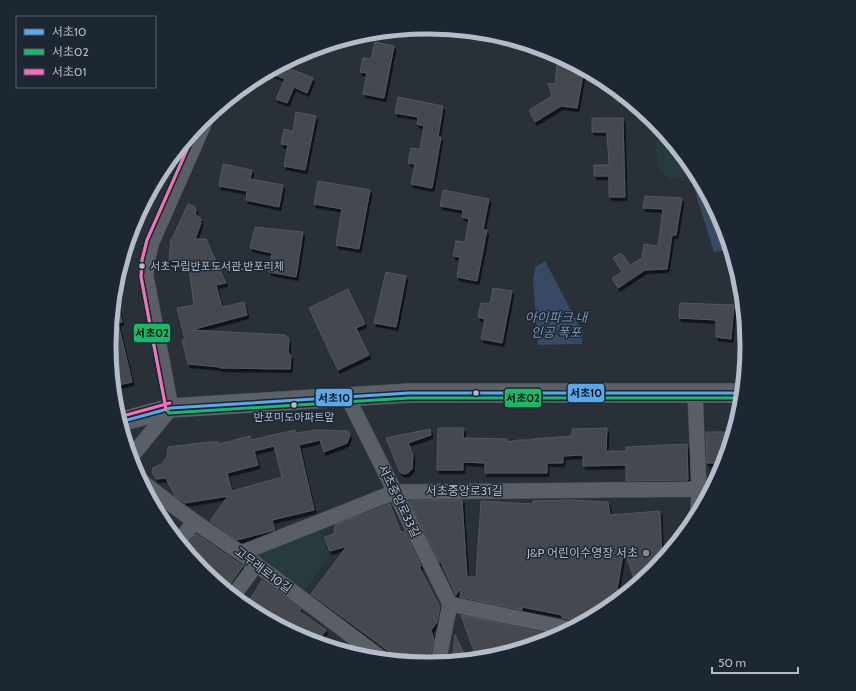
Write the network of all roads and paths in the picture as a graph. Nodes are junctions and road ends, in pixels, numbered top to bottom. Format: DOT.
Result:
graph roads {
  1 [pos="199,134"];
  2 [pos="695,392"];
  3 [pos="736,393"];
  4 [pos="348,398"];
  5 [pos="171,408"];
  6 [pos="126,420"];
  7 [pos="135,452"];
  8 [pos="705,487"];
  9 [pos="704,489"];
  10 [pos="152,490"];
  11 [pos="395,492"];
  12 [pos="195,522"];
  13 [pos="182,536"];
  14 [pos="241,553"];
  15 [pos="256,565"];
  16 [pos="236,592"];
  17 [pos="450,604"];
  18 [pos="561,627"];
  19 [pos="373,652"];
  20 [pos="439,656"];
  1 -- 5 [label="street"];
  2 -- 3 [label="main road"];
  2 -- 4 [label="main road"];
  2 -- 8 [label="street"];
  4 -- 5 [label="main road"];
  4 -- 11 [label="street, 서초중앙로33길"];
  5 -- 6 [label="main road"];
  5 -- 7 [label="street"];
  9 -- 11 [label="street, 서초중앙로31길"];
  10 -- 12 [label="street, 고무래로10길"];
  11 -- 14 [label="street, 서초중앙로31길"];
  11 -- 17 [label="street, 서초중앙로33길"];
  12 -- 13 [label="street"];
  12 -- 14 [label="street, 고무래로10길"];
  14 -- 15 [label="street, 고무래로10길"];
  15 -- 16 [label="street"];
  15 -- 19 [label="street, 고무래로10길"];
  17 -- 18 [label="street"];
  17 -- 20 [label="street"];
}
